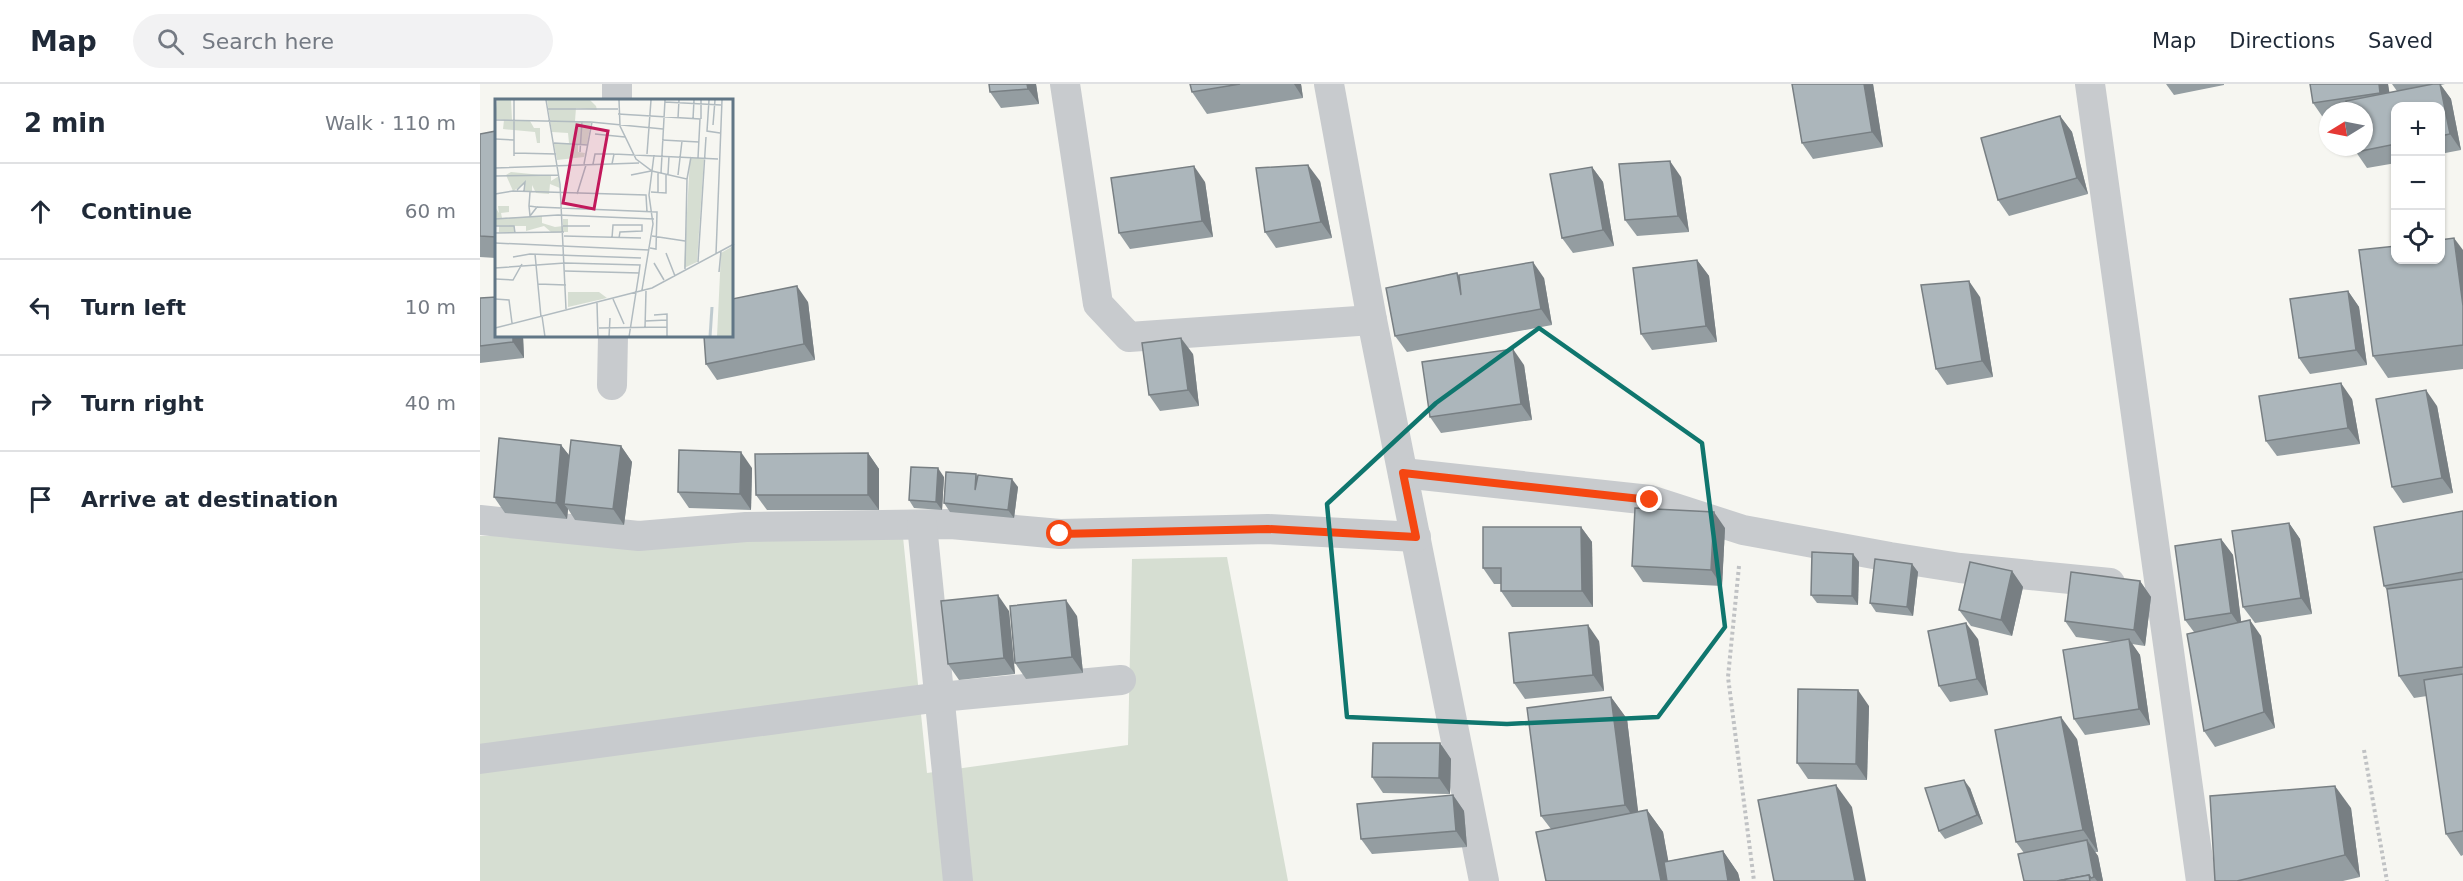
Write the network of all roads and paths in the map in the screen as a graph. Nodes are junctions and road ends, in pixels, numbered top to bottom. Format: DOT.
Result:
graph roads {
  1 [pos="1065,84"];
  2 [pos="1329,84"];
  3 [pos="2090,84"];
  4 [pos="1372,320"];
  5 [pos="613,338"];
  6 [pos="612,385"];
  7 [pos="1403,473"];
  8 [pos="480,520"];
  9 [pos="922,525"];
  10 [pos="1743,530"];
  11 [pos="1416,537"];
  12 [pos="2159,580"];
  13 [pos="1121,680"];
  14 [pos="940,697"];
  15 [pos="2364,750"];
  16 [pos="480,759"];
  17 [pos="958,881"];
  18 [pos="1484,881"];
  19 [pos="1754,881"];
  20 [pos="2201,881"];
  21 [pos="2387,881"];
  1 -- 4 [label="street"];
  2 -- 4 [label="street"];
  3 -- 12 [label="street"];
  4 -- 7 [label="street"];
  5 -- 6 [label="street"];
  7 -- 10 [label="street"];
  7 -- 11 [label="street"];
  8 -- 9 [label="street"];
  9 -- 11 [label="street"];
  9 -- 14 [label="street"];
  10 -- 12 [label="street"];
  10 -- 19 [label="path"];
  11 -- 18 [label="street"];
  12 -- 20 [label="street"];
  13 -- 14 [label="street"];
  14 -- 16 [label="street"];
  14 -- 17 [label="street"];
  15 -- 21 [label="path"];
}
